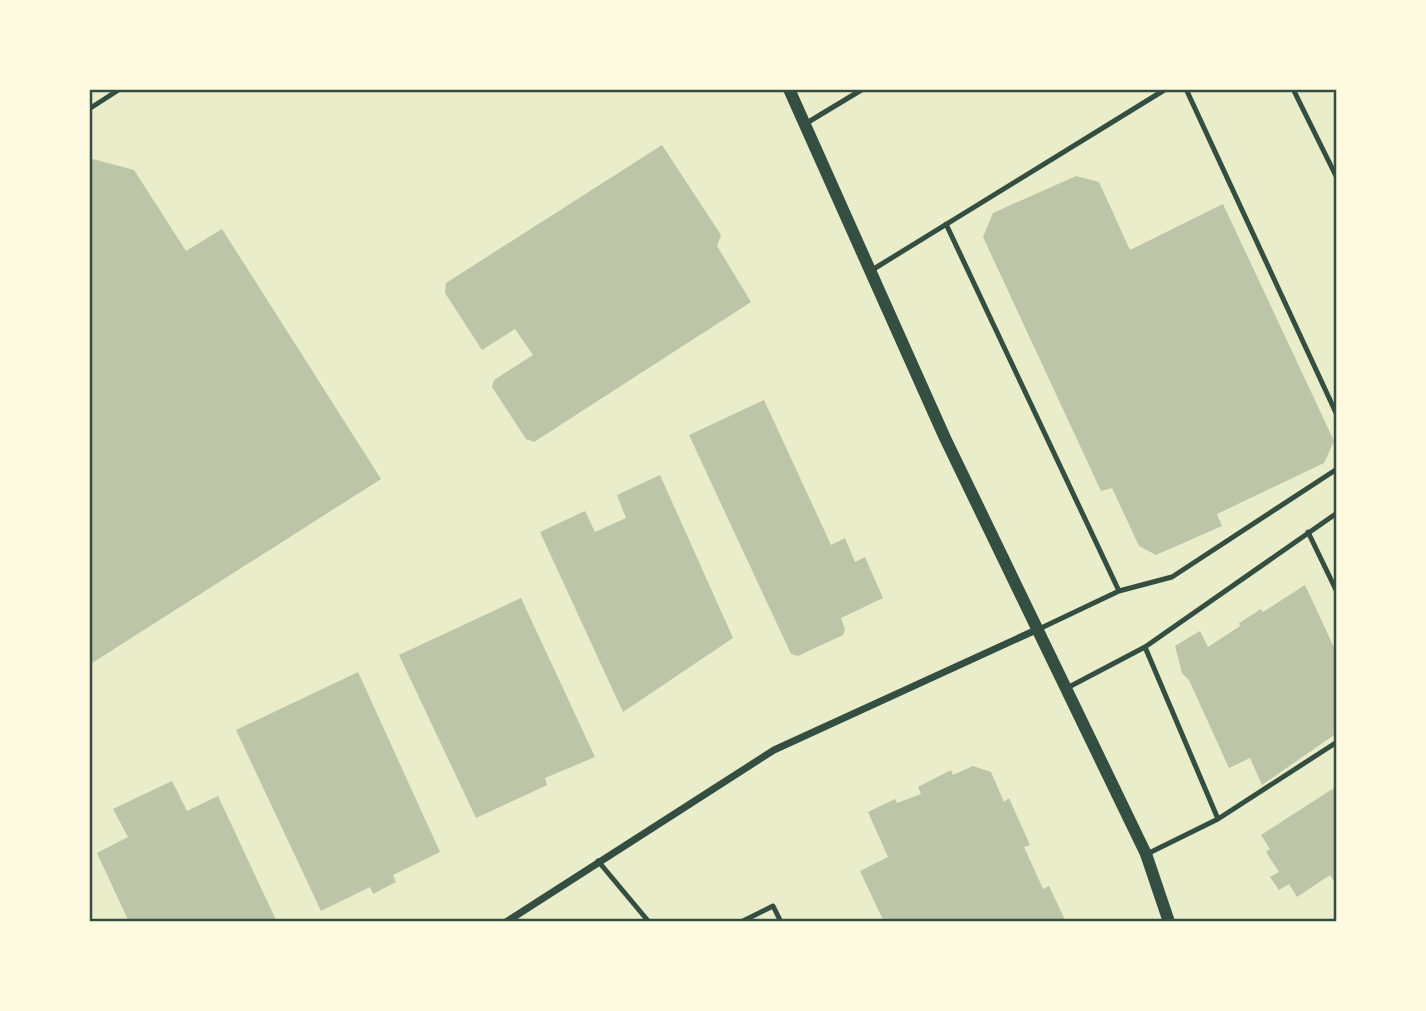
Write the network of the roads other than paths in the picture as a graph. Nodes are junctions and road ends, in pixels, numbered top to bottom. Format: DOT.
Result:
graph roads {
  1 [pos="120,89"];
  2 [pos="789,89"];
  3 [pos="863,89"];
  4 [pos="1166,89"];
  5 [pos="1186,89"];
  6 [pos="1293,89"];
  7 [pos="89,109"];
  8 [pos="805,124"];
  9 [pos="1337,178"];
  10 [pos="946,224"];
  11 [pos="872,270"];
  12 [pos="1337,415"];
  13 [pos="1337,469"];
  14 [pos="1337,513"];
  15 [pos="1308,532"];
  16 [pos="1119,591"];
  17 [pos="1337,592"];
  18 [pos="1036,630"];
  19 [pos="1144,647"];
  20 [pos="1067,688"];
  21 [pos="1337,742"];
  22 [pos="1218,819"];
  23 [pos="1146,855"];
  24 [pos="598,861"];
  25 [pos="506,922"];
  26 [pos="649,922"];
  27 [pos="741,922"];
  28 [pos="780,922"];
  29 [pos="1169,922"];
  1 -- 7 [label="lane"];
  2 -- 8 [label="street"];
  3 -- 8 [label="lane"];
  4 -- 10 [label="lane"];
  5 -- 12 [label="lane"];
  6 -- 9 [label="lane"];
  8 -- 11 [label="street"];
  10 -- 11 [label="lane"];
  10 -- 16 [label="lane"];
  11 -- 18 [label="street"];
  13 -- 16 [label="lane"];
  14 -- 15 [label="lane"];
  15 -- 17 [label="lane"];
  15 -- 19 [label="lane"];
  16 -- 18 [label="lane"];
  18 -- 20 [label="street"];
  18 -- 24 [label="street"];
  19 -- 20 [label="lane"];
  19 -- 22 [label="lane"];
  20 -- 23 [label="street"];
  21 -- 22 [label="lane"];
  22 -- 23 [label="lane"];
  23 -- 29 [label="street"];
  24 -- 25 [label="street"];
  24 -- 26 [label="lane"];
  27 -- 28 [label="lane"];
}
